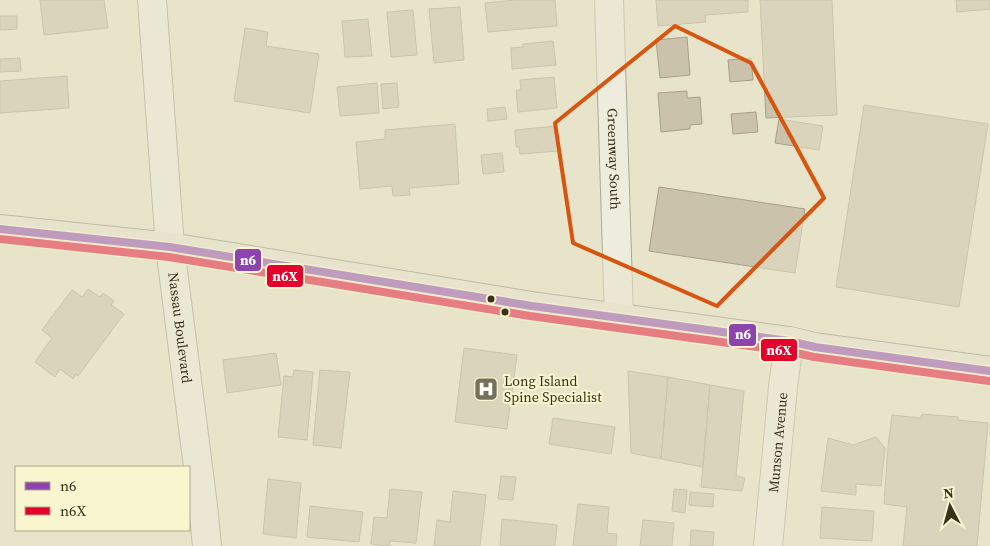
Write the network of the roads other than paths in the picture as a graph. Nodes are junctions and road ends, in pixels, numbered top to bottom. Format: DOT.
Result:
graph roads {
  1 [pos="610,0"];
  2 [pos="152,9"];
  3 [pos="0,229"];
  4 [pos="170,247"];
  5 [pos="619,318"];
  6 [pos="789,341"];
  7 [pos="990,371"];
  8 [pos="207,546"];
  9 [pos="768,546"];
  1 -- 5 [label="main road, Greenway South"];
  2 -- 4 [label="main road, Nassau Boulevard"];
  3 -- 4 [label="main road"];
  4 -- 5 [label="main road"];
  4 -- 8 [label="main road, Nassau Boulevard"];
  5 -- 6 [label="main road"];
  6 -- 7 [label="main road"];
  6 -- 9 [label="main road, Munson Avenue"];
}
